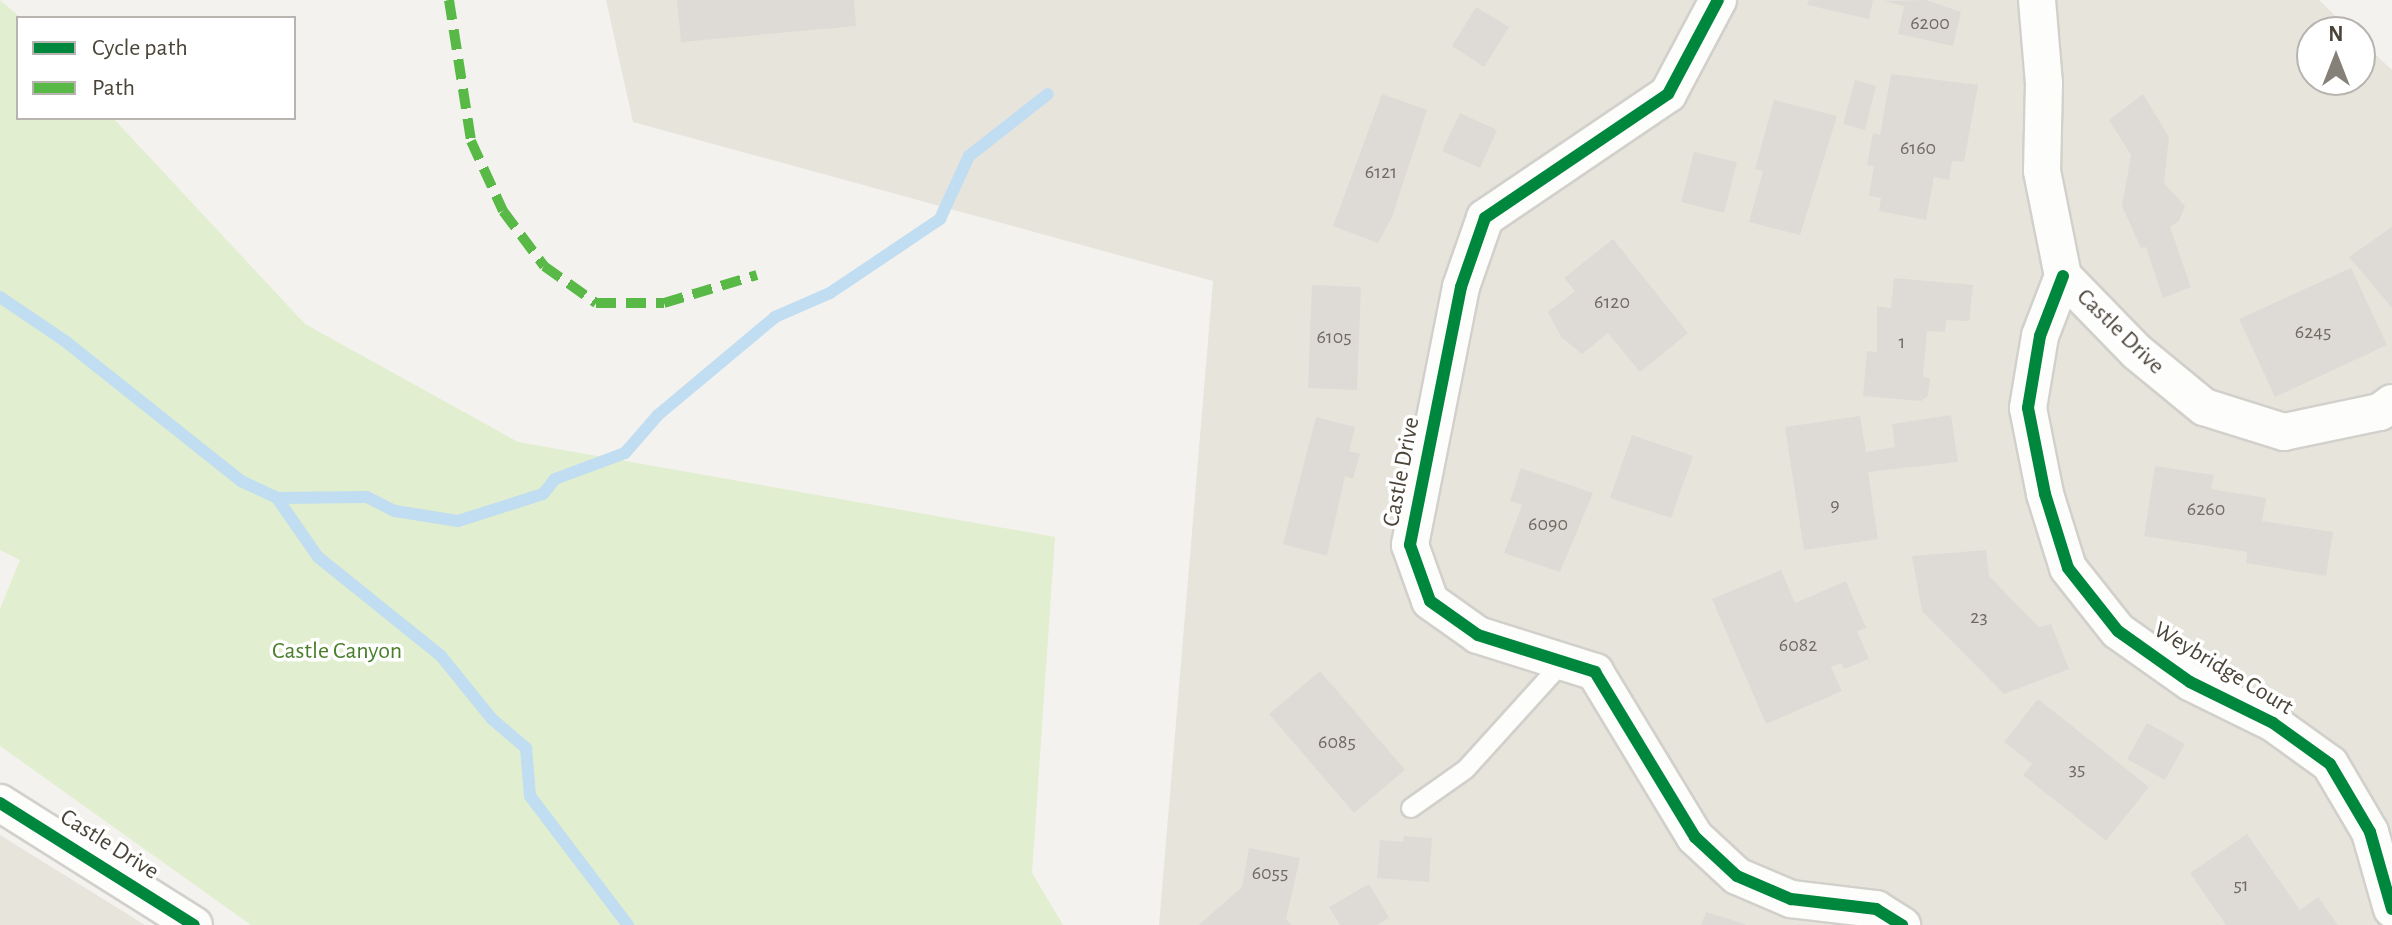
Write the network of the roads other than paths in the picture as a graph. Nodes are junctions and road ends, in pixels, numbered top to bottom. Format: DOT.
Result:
graph roads {
  1 [pos="1718,0"];
  2 [pos="2037,0"];
  3 [pos="2063,276"];
  4 [pos="2392,403"];
  5 [pos="1563,662"];
  6 [pos="0,803"];
  7 [pos="1411,808"];
  8 [pos="2392,909"];
  9 [pos="194,925"];
  10 [pos="1902,925"];
  1 -- 5 [label="street, Castle Drive"];
  2 -- 3 [label="street, Castle Drive"];
  3 -- 4 [label="street, Castle Drive"];
  3 -- 8 [label="street, Weybridge Court"];
  5 -- 7 [label="lane"];
  5 -- 10 [label="street, Castle Drive"];
  6 -- 9 [label="street, Castle Drive"];
}
